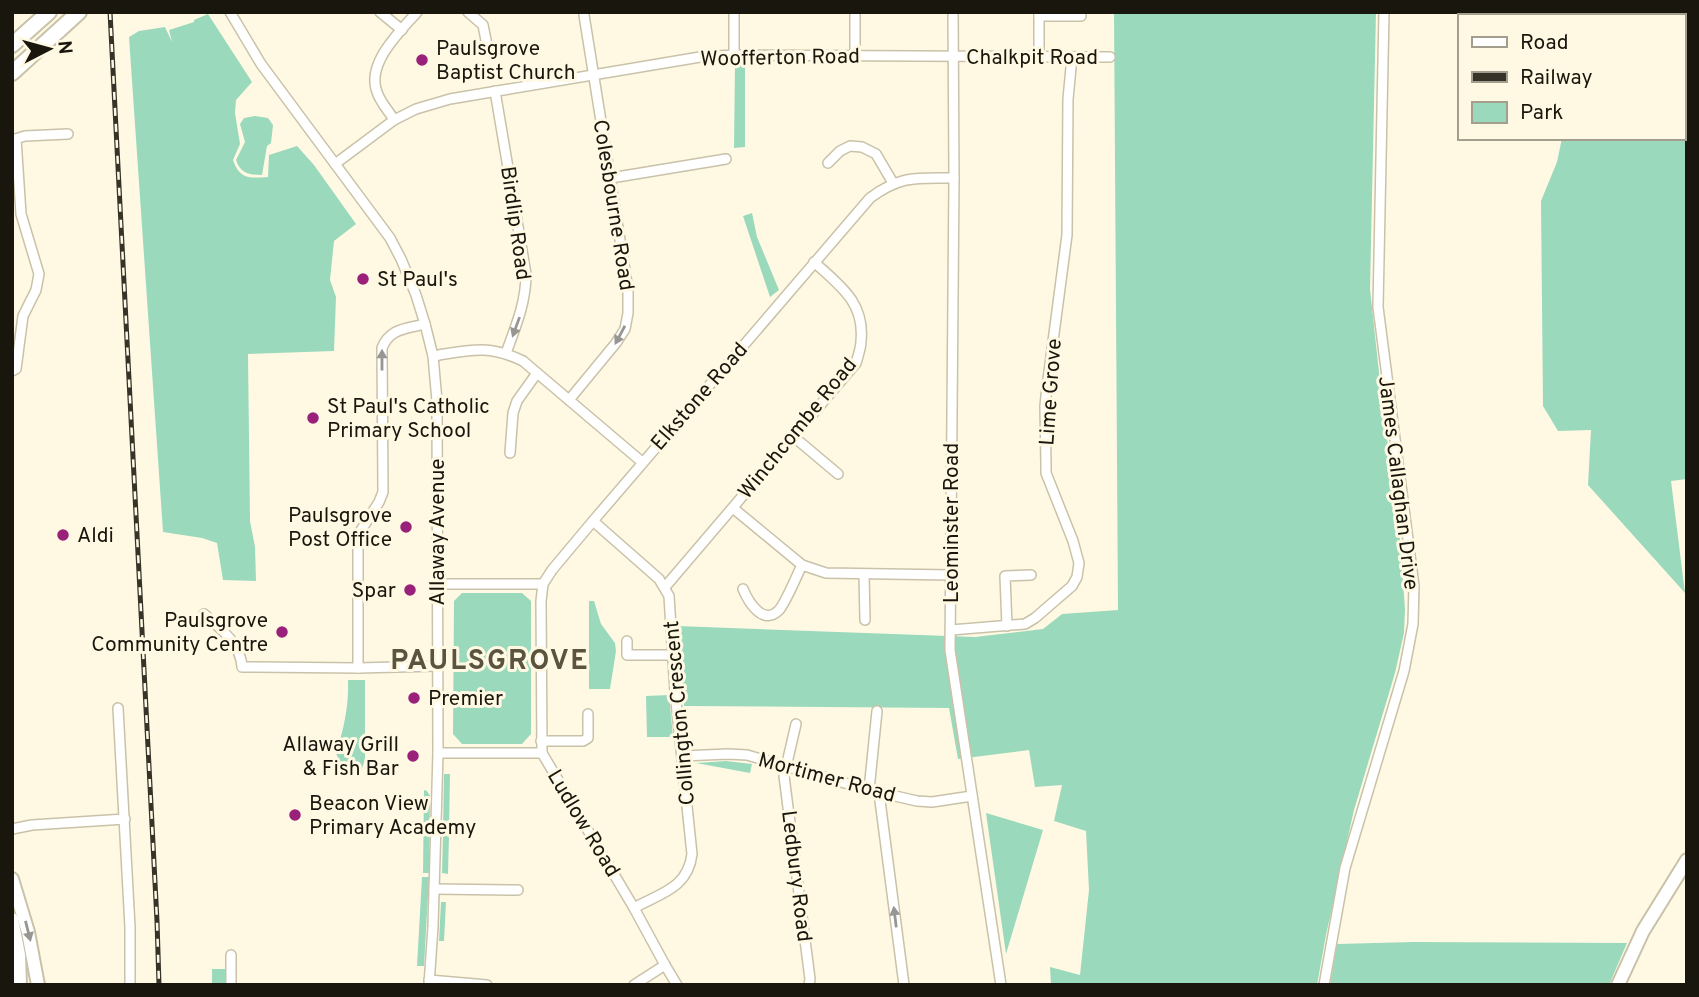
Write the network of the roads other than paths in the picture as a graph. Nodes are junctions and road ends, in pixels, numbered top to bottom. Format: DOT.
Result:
graph roads {
  1 [pos="49,12"];
  2 [pos="79,12"];
  3 [pos="230,12"];
  4 [pos="380,12"];
  5 [pos="417,12"];
  6 [pos="468,12"];
  7 [pos="734,12"];
  8 [pos="855,12"];
  9 [pos="953,12"];
  10 [pos="1384,12"];
  11 [pos="1039,14"];
  12 [pos="584,15"];
  13 [pos="1081,16"];
  14 [pos="402,30"];
  15 [pos="12,45"];
  16 [pos="487,45"];
  17 [pos="734,55"];
  18 [pos="855,56"];
  19 [pos="954,57"];
  20 [pos="1039,57"];
  21 [pos="1072,57"];
  22 [pos="1110,57"];
  23 [pos="12,73"];
  24 [pos="594,75"];
  25 [pos="495,91"];
  26 [pos="394,120"];
  27 [pos="68,134"];
  28 [pos="14,139"];
  29 [pos="726,159"];
  30 [pos="828,163"];
  31 [pos="335,164"];
  32 [pos="611,178"];
  33 [pos="954,178"];
  34 [pos="893,183"];
  35 [pos="814,262"];
  36 [pos="425,324"];
  37 [pos="506,353"];
  38 [pos="433,356"];
  39 [pos="12,371"];
  40 [pos="537,373"];
  41 [pos="569,400"];
  42 [pos="794,437"];
  43 [pos="510,453"];
  44 [pos="642,462"];
  45 [pos="838,474"];
  46 [pos="733,508"];
  47 [pos="593,521"];
  48 [pos="802,565"];
  49 [pos="864,575"];
  50 [pos="951,575"];
  51 [pos="1031,575"];
  52 [pos="438,583"];
  53 [pos="543,584"];
  54 [pos="665,587"];
  55 [pos="743,589"];
  56 [pos="204,614"];
  57 [pos="865,620"];
  58 [pos="1007,625"];
  59 [pos="951,630"];
  60 [pos="627,641"];
  61 [pos="672,655"];
  62 [pos="438,666"];
  63 [pos="358,668"];
  64 [pos="118,708"];
  65 [pos="877,711"];
  66 [pos="588,714"];
  67 [pos="796,724"];
  68 [pos="541,741"];
  69 [pos="438,753"];
  70 [pos="542,753"];
  71 [pos="682,756"];
  72 [pos="788,767"];
  73 [pos="874,791"];
  74 [pos="972,796"];
  75 [pos="125,820"];
  76 [pos="12,829"];
  77 [pos="1687,860"];
  78 [pos="12,879"];
  79 [pos="434,889"];
  80 [pos="518,890"];
  81 [pos="634,908"];
  82 [pos="12,919"];
  83 [pos="231,956"];
  84 [pos="665,965"];
  85 [pos="429,982"];
  86 [pos="20,985"];
  87 [pos="38,985"];
  88 [pos="130,985"];
  89 [pos="231,985"];
  90 [pos="487,985"];
  91 [pos="634,985"];
  92 [pos="677,985"];
  93 [pos="809,985"];
  94 [pos="904,985"];
  95 [pos="1001,985"];
  96 [pos="1324,985"];
  97 [pos="1618,985"];
  1 -- 15 [label="highway"];
  2 -- 23 [label="highway"];
  3 -- 31 [label="street, Allaway Avenue"];
  4 -- 14 [label="street"];
  5 -- 14 [label="street"];
  6 -- 16 [label="street"];
  7 -- 17 [label="street"];
  8 -- 18 [label="street"];
  9 -- 19 [label="street, Leominster Road"];
  10 -- 96 [label="street, James Callaghan Drive"];
  11 -- 13 [label="street"];
  11 -- 20 [label="street"];
  12 -- 24 [label="street, Colesbourne Road"];
  14 -- 26 [label="street"];
  17 -- 18 [label="street, Woofferton Road"];
  17 -- 24 [label="street, Woofferton Road"];
  18 -- 19 [label="street, Woofferton Road"];
  19 -- 20 [label="street, Chalkpit Road"];
  19 -- 33 [label="street, Leominster Road"];
  20 -- 21 [label="street, Chalkpit Road"];
  21 -- 22 [label="street, Chalkpit Road"];
  21 -- 58 [label="street, Lime Grove"];
  24 -- 25 [label="street, Woofferton Road"];
  24 -- 32 [label="street, Colesbourne Road"];
  25 -- 26 [label="street, Woofferton Road"];
  25 -- 37 [label="street, Birdlip Road, one-way"];
  26 -- 31 [label="street, Woofferton Road"];
  27 -- 28 [label="street"];
  28 -- 39 [label="street"];
  29 -- 32 [label="street"];
  30 -- 34 [label="street"];
  31 -- 36 [label="street, Allaway Avenue"];
  32 -- 41 [label="street, Colesbourne Road, one-way"];
  33 -- 34 [label="street, Elkstone Road"];
  33 -- 50 [label="street, Leominster Road"];
  34 -- 35 [label="street, Elkstone Road"];
  35 -- 42 [label="street, Winchcombe Road"];
  35 -- 44 [label="street, Elkstone Road"];
  36 -- 38 [label="street, Allaway Avenue"];
  63 -- 36 [label="street, one-way"];
  37 -- 38 [label="street"];
  37 -- 40 [label="street"];
  38 -- 52 [label="street, Allaway Avenue"];
  40 -- 41 [label="street"];
  40 -- 43 [label="street"];
  41 -- 44 [label="street"];
  42 -- 45 [label="street"];
  42 -- 46 [label="street, Winchcombe Road"];
  44 -- 47 [label="street, Elkstone Road"];
  46 -- 48 [label="street"];
  46 -- 54 [label="street, Winchcombe Road"];
  47 -- 53 [label="street, Elkstone Road"];
  47 -- 54 [label="street"];
  48 -- 49 [label="street"];
  48 -- 55 [label="street"];
  49 -- 50 [label="street"];
  49 -- 57 [label="street"];
  50 -- 59 [label="street, Leominster Road"];
  51 -- 58 [label="street"];
  52 -- 53 [label="street"];
  52 -- 62 [label="street, Allaway Avenue"];
  53 -- 68 [label="street"];
  54 -- 61 [label="street, Collington Crescent"];
  56 -- 63 [label="street"];
  58 -- 59 [label="street, Lime Grove"];
  59 -- 74 [label="street, Leominster Road"];
  60 -- 61 [label="street"];
  61 -- 71 [label="street, Collington Crescent"];
  62 -- 63 [label="street"];
  62 -- 69 [label="street, Allaway Avenue"];
  64 -- 75 [label="street"];
  65 -- 73 [label="street"];
  66 -- 68 [label="street"];
  67 -- 72 [label="street, Ledbury Road"];
  68 -- 70 [label="street"];
  69 -- 70 [label="street, Ludlow Road"];
  69 -- 79 [label="street, Allaway Avenue"];
  70 -- 81 [label="street, Ludlow Road"];
  71 -- 72 [label="street, Mortimer Road"];
  71 -- 81 [label="street, Collington Crescent"];
  72 -- 73 [label="street, Mortimer Road"];
  72 -- 93 [label="street, Ledbury Road"];
  73 -- 74 [label="street, Mortimer Road"];
  94 -- 73 [label="street, one-way"];
  74 -- 95 [label="street, Leominster Road"];
  75 -- 76 [label="street"];
  75 -- 88 [label="street"];
  77 -- 97 [label="main road"];
  78 -- 87 [label="main road, one-way"];
  79 -- 80 [label="street"];
  79 -- 85 [label="street, Allaway Avenue"];
  81 -- 84 [label="street, Ludlow Road"];
  82 -- 86 [label="main road"];
  83 -- 89 [label="street"];
  84 -- 91 [label="street"];
  84 -- 92 [label="street, Ludlow Road"];
  85 -- 90 [label="street"];
}
